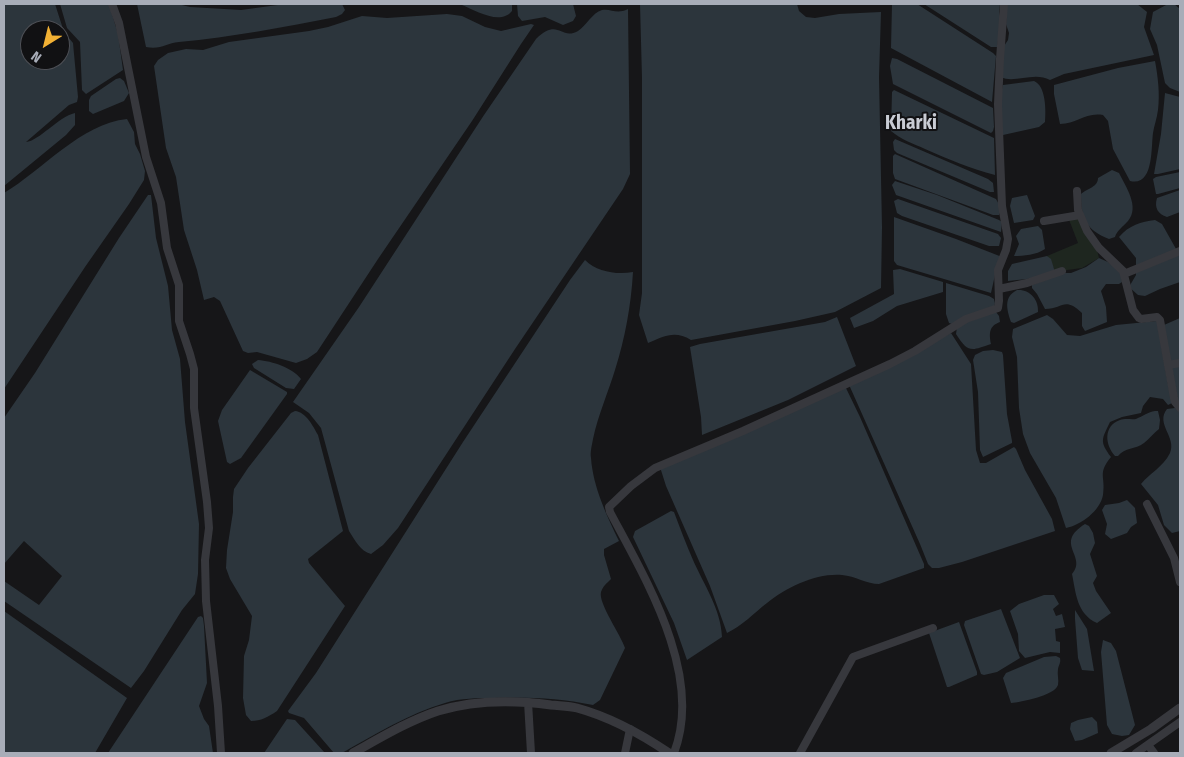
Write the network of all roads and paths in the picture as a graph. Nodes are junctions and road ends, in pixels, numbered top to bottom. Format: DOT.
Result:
graph roads {
  1 [pos="112,4"];
  2 [pos="1004,4"];
  3 [pos="1077,192"];
  4 [pos="1080,215"];
  5 [pos="1044,221"];
  6 [pos="1180,251"];
  7 [pos="1062,271"];
  8 [pos="1124,274"];
  9 [pos="999,289"];
  10 [pos="1180,363"];
  11 [pos="1168,366"];
  12 [pos="1180,408"];
  13 [pos="1147,504"];
  14 [pos="1177,557"];
  15 [pos="1180,582"];
  16 [pos="933,628"];
  17 [pos="528,702"];
  18 [pos="1180,708"];
  19 [pos="1180,722"];
  20 [pos="630,729"];
  21 [pos="1148,745"];
  22 [pos="221,753"];
  23 [pos="352,753"];
  24 [pos="531,753"];
  25 [pos="625,753"];
  26 [pos="669,753"];
  27 [pos="674,753"];
  28 [pos="800,753"];
  29 [pos="1111,753"];
  30 [pos="1136,753"];
  31 [pos="1154,753"];
  1 -- 22 [label="street"];
  2 -- 9 [label="street"];
  3 -- 4 [label="street"];
  4 -- 5 [label="street"];
  4 -- 8 [label="street"];
  6 -- 8 [label="street"];
  7 -- 9 [label="street"];
  8 -- 11 [label="street"];
  9 -- 27 [label="street"];
  10 -- 11 [label="street"];
  11 -- 12 [label="street"];
  13 -- 14 [label="street"];
  14 -- 15 [label="street"];
  16 -- 28 [label="street"];
  17 -- 20 [label="street"];
  17 -- 23 [label="street"];
  17 -- 24 [label="street"];
  18 -- 29 [label="street"];
  19 -- 21 [label="street"];
  20 -- 25 [label="street"];
  20 -- 26 [label="street"];
  21 -- 30 [label="street"];
  21 -- 31 [label="street"];
}
